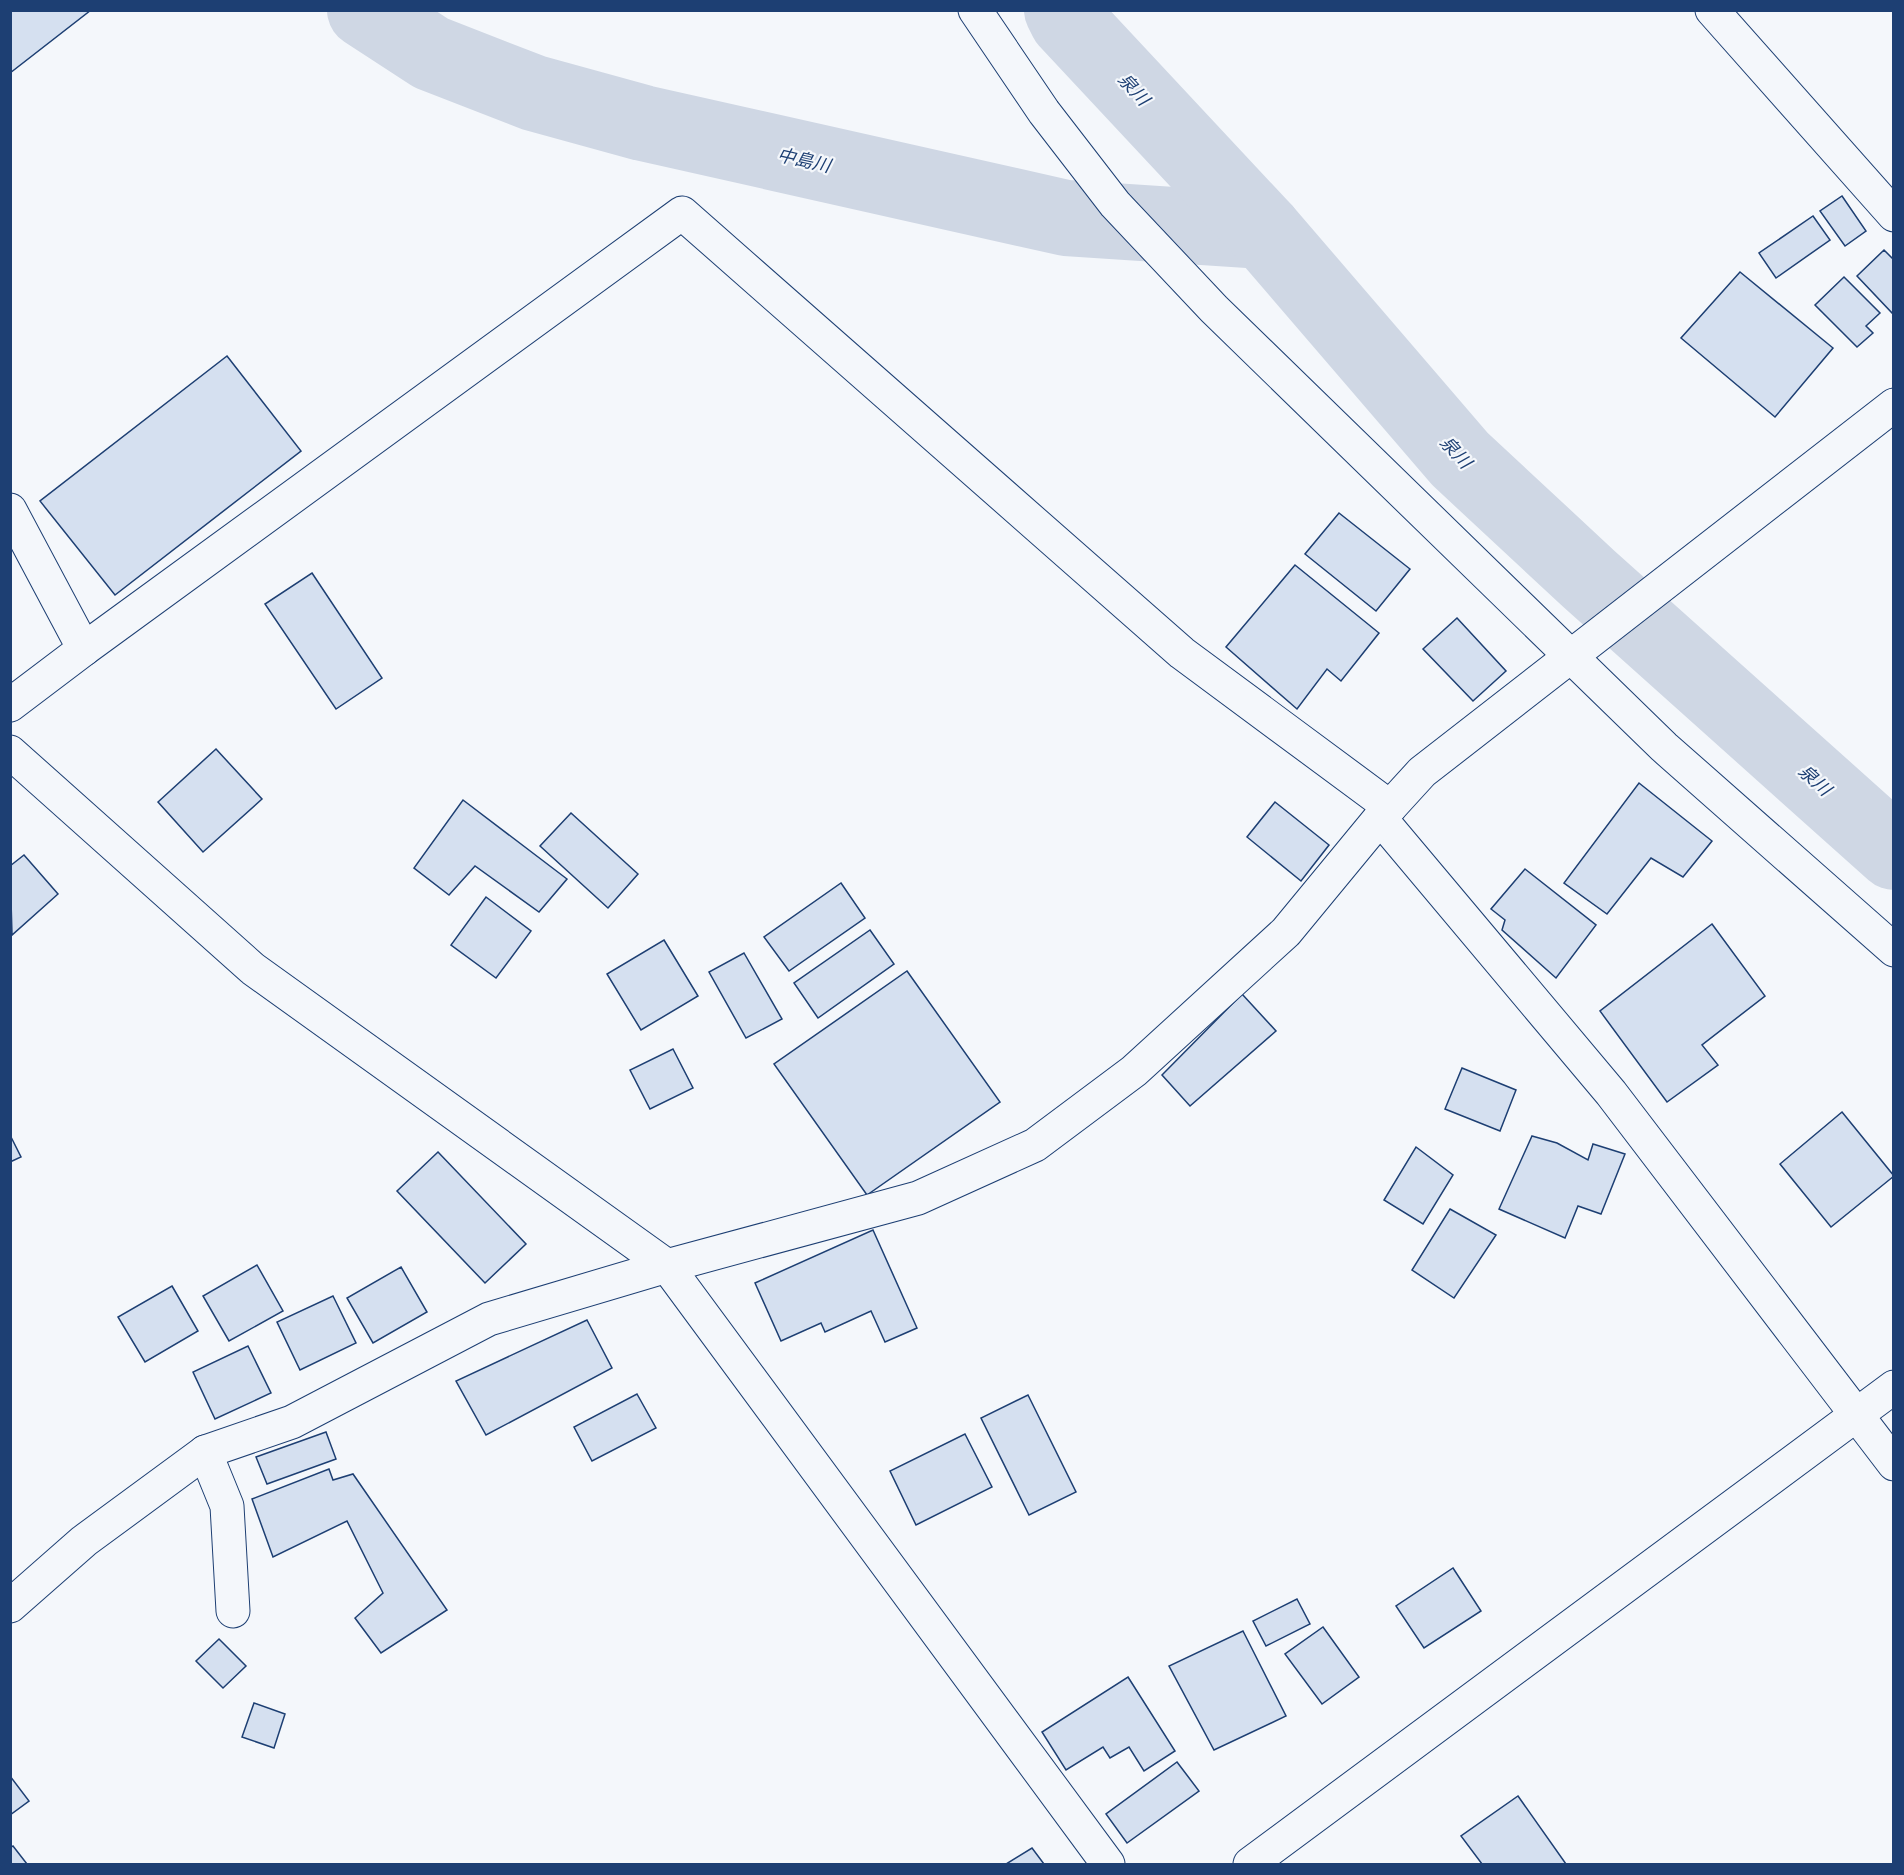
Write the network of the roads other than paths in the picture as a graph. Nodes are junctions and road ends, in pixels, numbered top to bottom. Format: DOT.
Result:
graph roads {
  1 [pos="975,10"];
  2 [pos="1712,10"];
  3 [pos="1893,215"];
  4 [pos="1893,405"];
  5 [pos="10,510"];
  6 [pos="84,649"];
  7 [pos="1572,655"];
  8 [pos="10,705"];
  9 [pos="10,752"];
  10 [pos="1385,812"];
  11 [pos="1893,950"];
  12 [pos="667,1266"];
  13 [pos="1893,1388"];
  14 [pos="1858,1414"];
  15 [pos="205,1452"];
  16 [pos="1893,1464"];
  17 [pos="10,1606"];
  18 [pos="233,1611"];
  19 [pos="1107,1864"];
  20 [pos="1250,1864"];
  1 -- 7 [label="street"];
  2 -- 3 [label="street"];
  4 -- 7 [label="street"];
  5 -- 6 [label="street"];
  6 -- 8 [label="street"];
  6 -- 10 [label="street"];
  7 -- 10 [label="street"];
  7 -- 11 [label="street"];
  9 -- 12 [label="street"];
  10 -- 12 [label="street"];
  10 -- 14 [label="street"];
  12 -- 15 [label="street"];
  12 -- 19 [label="street"];
  13 -- 14 [label="street"];
  14 -- 16 [label="street"];
  14 -- 20 [label="street"];
  15 -- 17 [label="street"];
  15 -- 18 [label="street"];
}
